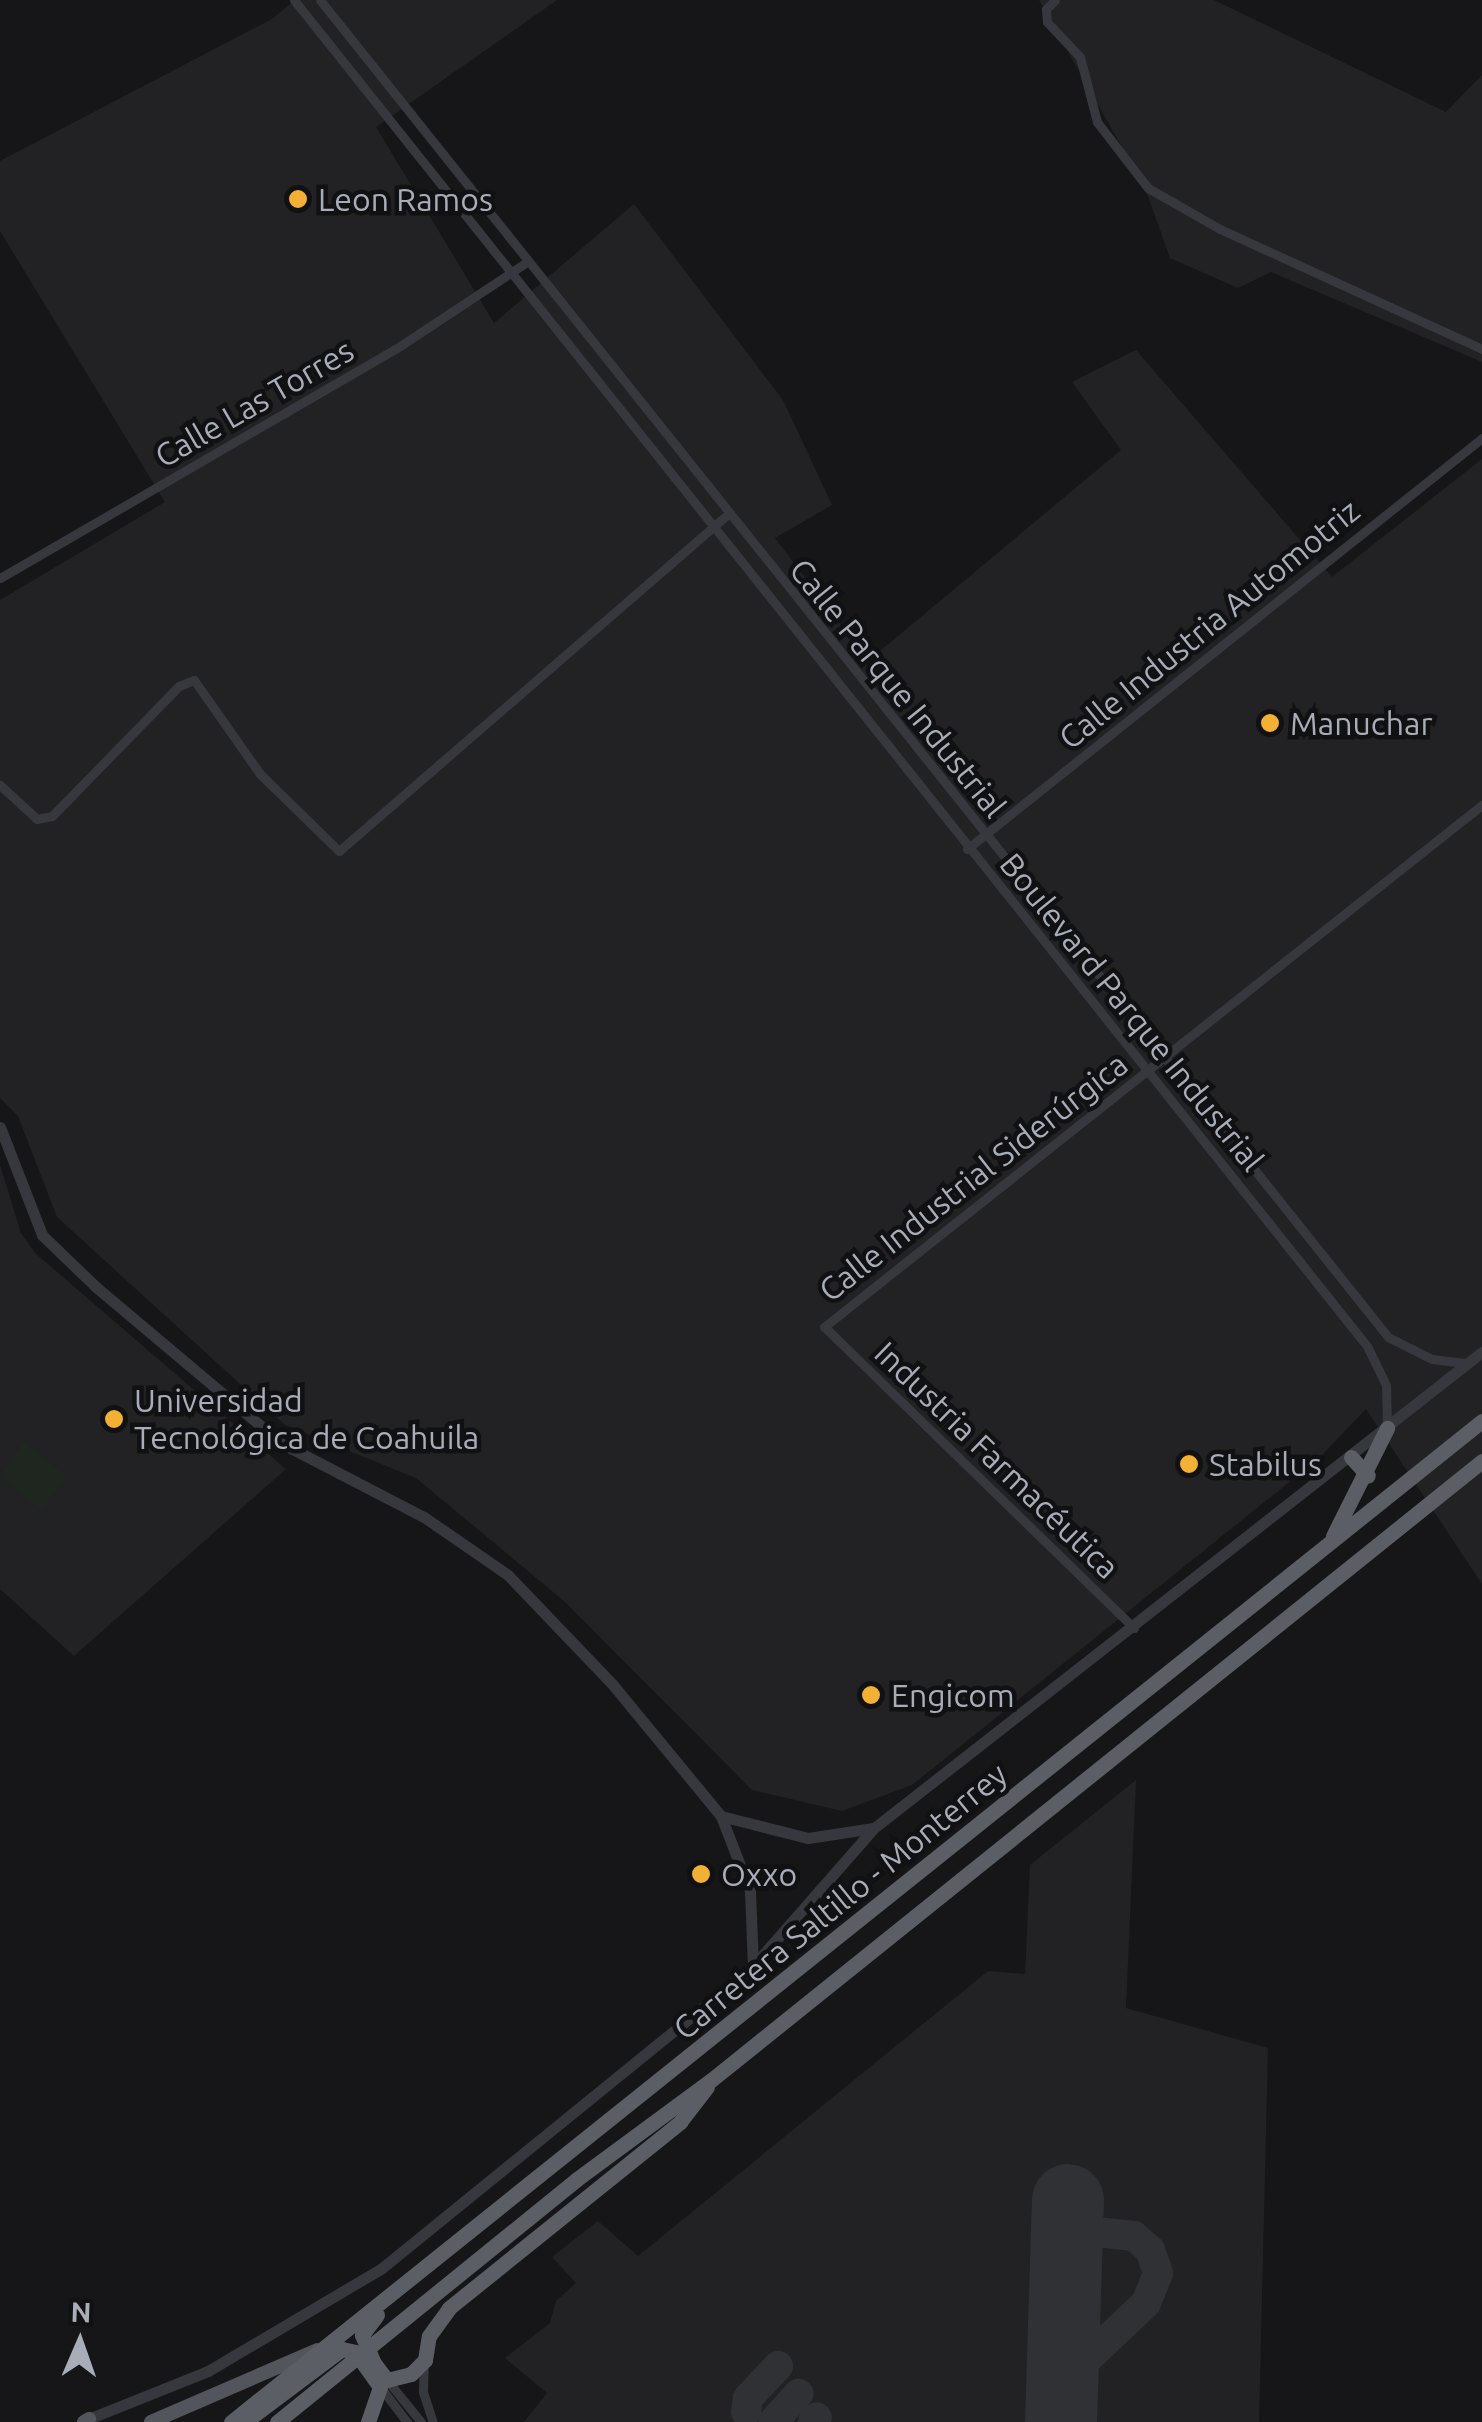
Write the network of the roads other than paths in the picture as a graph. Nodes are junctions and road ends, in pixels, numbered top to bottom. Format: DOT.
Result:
graph roads {
  1 [pos="294,0"];
  2 [pos="320,0"];
  3 [pos="1055,0"];
  4 [pos="387,85"];
  5 [pos="371,98"];
  6 [pos="528,262"];
  7 [pos="511,274"];
  8 [pos="1482,349"];
  9 [pos="1482,438"];
  10 [pos="727,515"];
  11 [pos="712,528"];
  12 [pos="0,578"];
  13 [pos="0,785"];
  14 [pos="1482,805"];
  15 [pos="984,836"];
  16 [pos="967,849"];
  17 [pos="1162,1060"];
  18 [pos="1148,1072"];
  19 [pos="0,1127"];
  20 [pos="1278,1197"];
  21 [pos="1261,1210"];
  22 [pos="1326,1259"];
  23 [pos="1308,1272"];
  24 [pos="1374,1319"];
  25 [pos="824,1326"];
  26 [pos="1356,1332"];
  27 [pos="1482,1352"];
  28 [pos="1467,1363"];
  29 [pos="1482,1421"];
  30 [pos="1387,1428"];
  31 [pos="1351,1457"];
  32 [pos="1482,1461"];
  33 [pos="1368,1476"];
  34 [pos="1329,1543"];
  35 [pos="1135,1628"];
  36 [pos="722,1816"];
  37 [pos="874,1828"];
  38 [pos="752,1966"];
  39 [pos="710,2081"];
  40 [pos="558,2160"];
  41 [pos="317,2350"];
  42 [pos="424,2360"];
  43 [pos="384,2383"];
  44 [pos="84,2421"];
  45 [pos="151,2422"];
  46 [pos="230,2422"];
  47 [pos="244,2422"];
  48 [pos="277,2422"];
  49 [pos="368,2422"];
  50 [pos="406,2422"];
  51 [pos="421,2422"];
  52 [pos="433,2422"];
  1 -- 5 [label="street"];
  2 -- 4 [label="street, Calle Parque Industrial"];
  3 -- 8 [label="street"];
  4 -- 5 [label="street"];
  4 -- 6 [label="street, Calle Parque Industrial"];
  5 -- 7 [label="street"];
  6 -- 7 [label="street, Calle Las Torres"];
  6 -- 10 [label="street, Calle Parque Industrial"];
  7 -- 11 [label="street, Boulevard Parque Industrial"];
  7 -- 12 [label="street, Calle Las Torres"];
  9 -- 15 [label="street, Calle Industria Automotriz"];
  10 -- 11 [label="street"];
  10 -- 15 [label="street, Calle Parque Industrial"];
  11 -- 13 [label="street"];
  11 -- 16 [label="street, Boulevard Parque Industrial"];
  14 -- 17 [label="street, Calle Industrial Siderúrgica"];
  15 -- 16 [label="street, Calle Industria Automotriz"];
  15 -- 17 [label="street, Calle Parque Industrial"];
  16 -- 18 [label="street, Boulevard Parque Industrial"];
  17 -- 18 [label="street, Calle Industrial Siderúrgica"];
  17 -- 20 [label="street, Calle Parque Industrial"];
  18 -- 21 [label="street, Boulevard Parque Industrial"];
  18 -- 25 [label="street, Calle Industrial Siderúrgica"];
  19 -- 36 [label="street"];
  20 -- 21 [label="street"];
  20 -- 22 [label="street, Calle Parque Industrial"];
  21 -- 23 [label="street, Boulevard Parque Industrial"];
  22 -- 23 [label="street"];
  22 -- 24 [label="street, Calle Parque Industrial"];
  23 -- 26 [label="street, Boulevard Parque Industrial"];
  24 -- 26 [label="street"];
  24 -- 28 [label="street, Calle Parque Industrial"];
  25 -- 35 [label="street, Industria Farmacéutica"];
  26 -- 30 [label="street, Boulevard Parque Industrial"];
  27 -- 28 [label="street"];
  28 -- 30 [label="street"];
  29 -- 34 [label="highway, Carretera Saltillo - Monterrey"];
  30 -- 31 [label="street"];
  30 -- 33 [label="highway"];
  31 -- 33 [label="highway"];
  31 -- 35 [label="street"];
  32 -- 39 [label="highway, Carretera Saltillo - Monterrey"];
  33 -- 34 [label="highway"];
  34 -- 40 [label="highway, Carretera Saltillo - Monterrey"];
  35 -- 37 [label="street"];
  36 -- 37 [label="street"];
  36 -- 38 [label="street"];
  37 -- 38 [label="street"];
  38 -- 44 [label="street"];
  39 -- 42 [label="highway"];
  39 -- 48 [label="highway, Carretera Saltillo - Monterrey, bridge"];
  40 -- 41 [label="highway, Carretera Saltillo - Monterrey"];
  40 -- 43 [label="highway"];
  41 -- 45 [label="main road"];
  41 -- 46 [label="highway, Carretera Saltillo - Monterrey"];
  42 -- 43 [label="highway"];
  42 -- 52 [label="street"];
  43 -- 47 [label="highway"];
  43 -- 49 [label="highway"];
  43 -- 50 [label="street"];
  43 -- 51 [label="street"];
}
